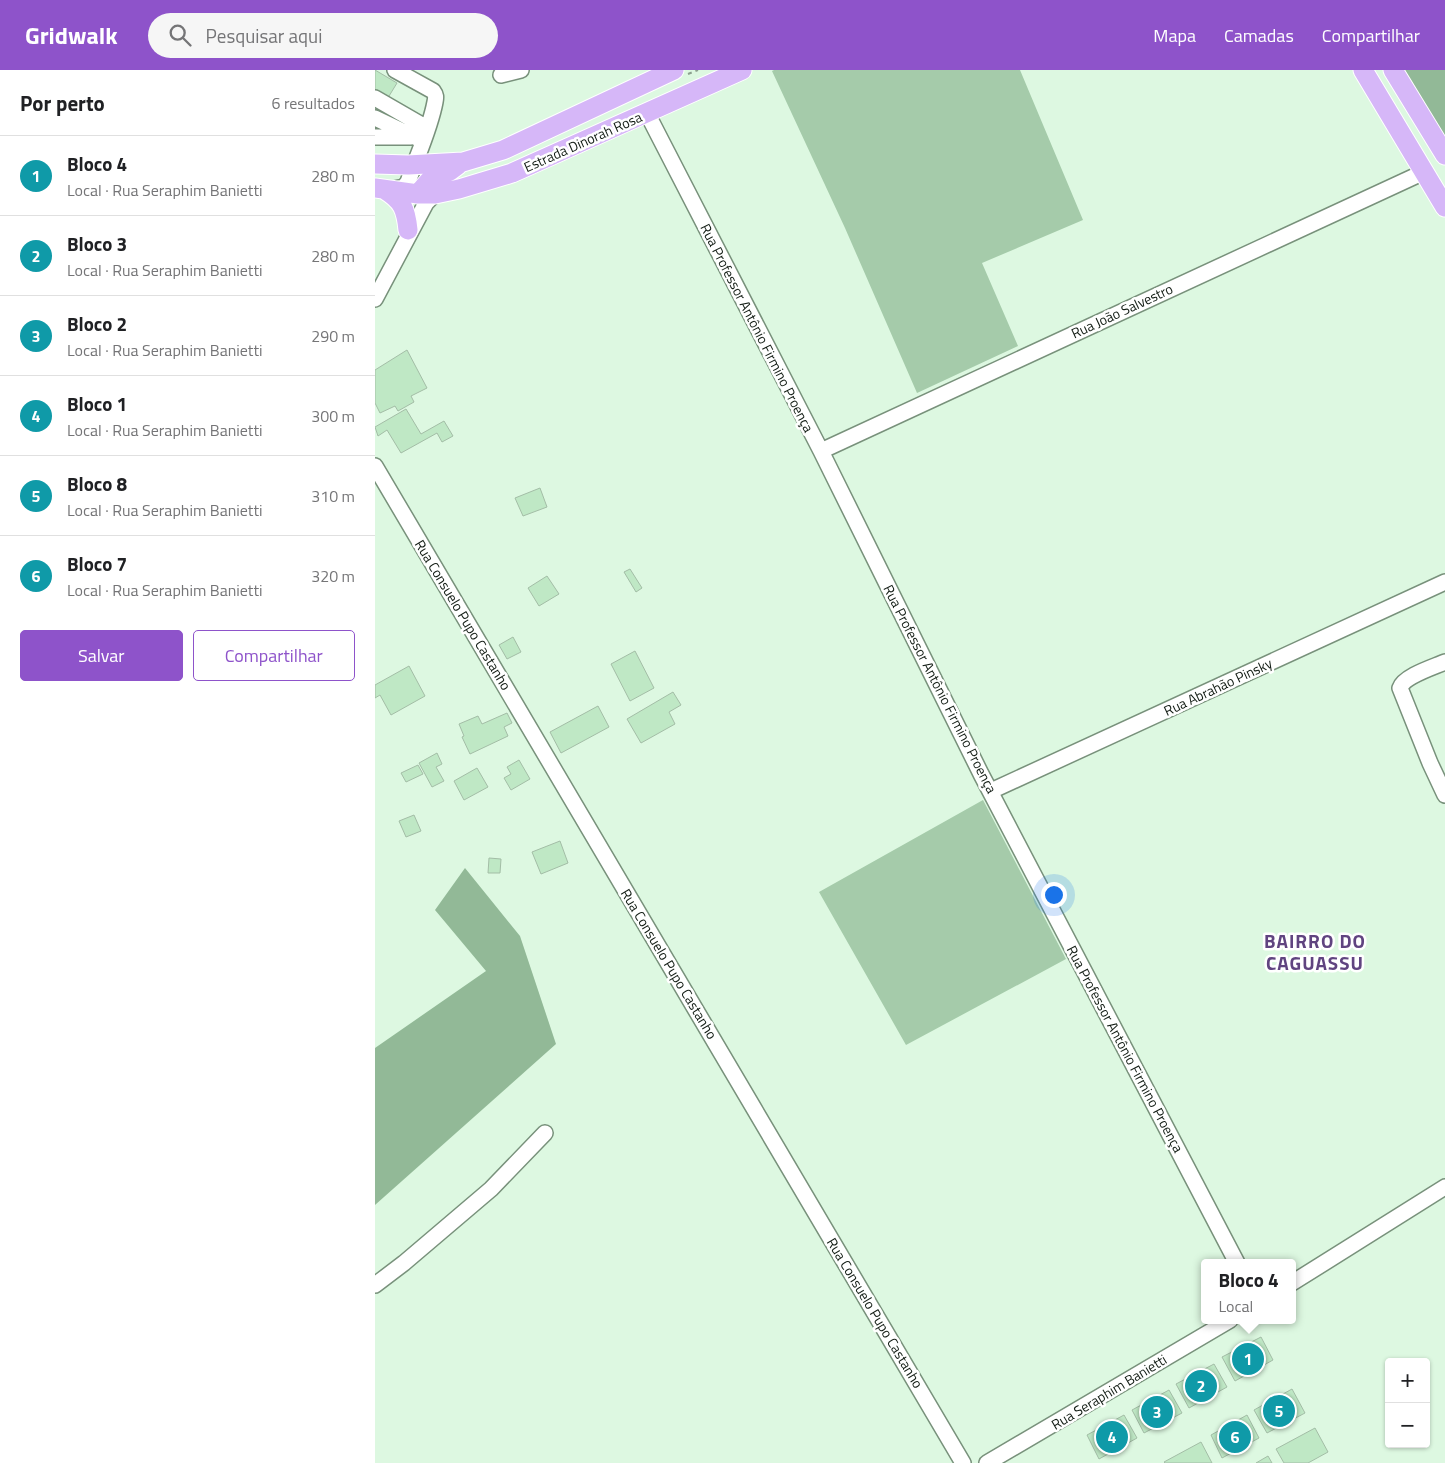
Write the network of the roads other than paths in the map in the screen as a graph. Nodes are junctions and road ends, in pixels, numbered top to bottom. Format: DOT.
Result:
graph roads {
  1 [pos="395,70"];
  2 [pos="521,70"];
  3 [pos="674,70"];
  4 [pos="742,70"];
  5 [pos="1363,70"];
  6 [pos="1393,70"];
  7 [pos="501,75"];
  8 [pos="375,98"];
  9 [pos="647,113"];
  10 [pos="375,118"];
  11 [pos="422,135"];
  12 [pos="375,137"];
  13 [pos="1445,155"];
  14 [pos="463,162"];
  15 [pos="375,164"];
  16 [pos="411,165"];
  17 [pos="1424,172"];
  18 [pos="380,189"];
  19 [pos="426,194"];
  20 [pos="1445,207"];
  21 [pos="406,238"];
  22 [pos="375,299"];
  23 [pos="821,451"];
  24 [pos="375,466"];
  25 [pos="1445,582"];
  26 [pos="1445,662"];
  27 [pos="991,791"];
  28 [pos="1445,795"];
  29 [pos="545,1133"];
  30 [pos="1445,1187"];
  31 [pos="1235,1259"];
  32 [pos="1296,1280"];
  33 [pos="375,1285"];
  34 [pos="1223,1324"];
  35 [pos="963,1463"];
  36 [pos="987,1463"];
  1 -- 11 [label="street"];
  2 -- 7 [label="street"];
  3 -- 14 [label="main road, Estrada Dinorah Rosa"];
  4 -- 9 [label="main road, Estrada Dinorah Rosa"];
  5 -- 17 [label="main road"];
  6 -- 13 [label="main road"];
  8 -- 11 [label="street"];
  9 -- 19 [label="main road, Estrada Dinorah Rosa"];
  9 -- 23 [label="street, Rua Professor Antônio Firmino Proença"];
  10 -- 11 [label="street"];
  11 -- 12 [label="street"];
  11 -- 16 [label="street"];
  14 -- 16 [label="main road, Estrada Dinorah Rosa"];
  14 -- 19 [label="main road"];
  15 -- 16 [label="main road, Estrada Dinorah Rosa"];
  16 -- 18 [label="street"];
  17 -- 20 [label="main road"];
  17 -- 23 [label="street, Rua João Salvestro"];
  18 -- 19 [label="main road, Estrada Dinorah Rosa"];
  18 -- 21 [label="main road"];
  19 -- 21 [label="street"];
  21 -- 22 [label="street"];
  23 -- 27 [label="street, Rua Professor Antônio Firmino Proença"];
  24 -- 35 [label="street, Rua Consuelo Pupo Castanho"];
  25 -- 27 [label="street, Rua Abrahão Pinsky"];
  26 -- 28 [label="street"];
  27 -- 31 [label="street, Rua Professor Antônio Firmino Proença"];
  29 -- 33 [label="street"];
  30 -- 32 [label="street"];
  34 -- 36 [label="street, Rua Seraphim Banietti"];
}
